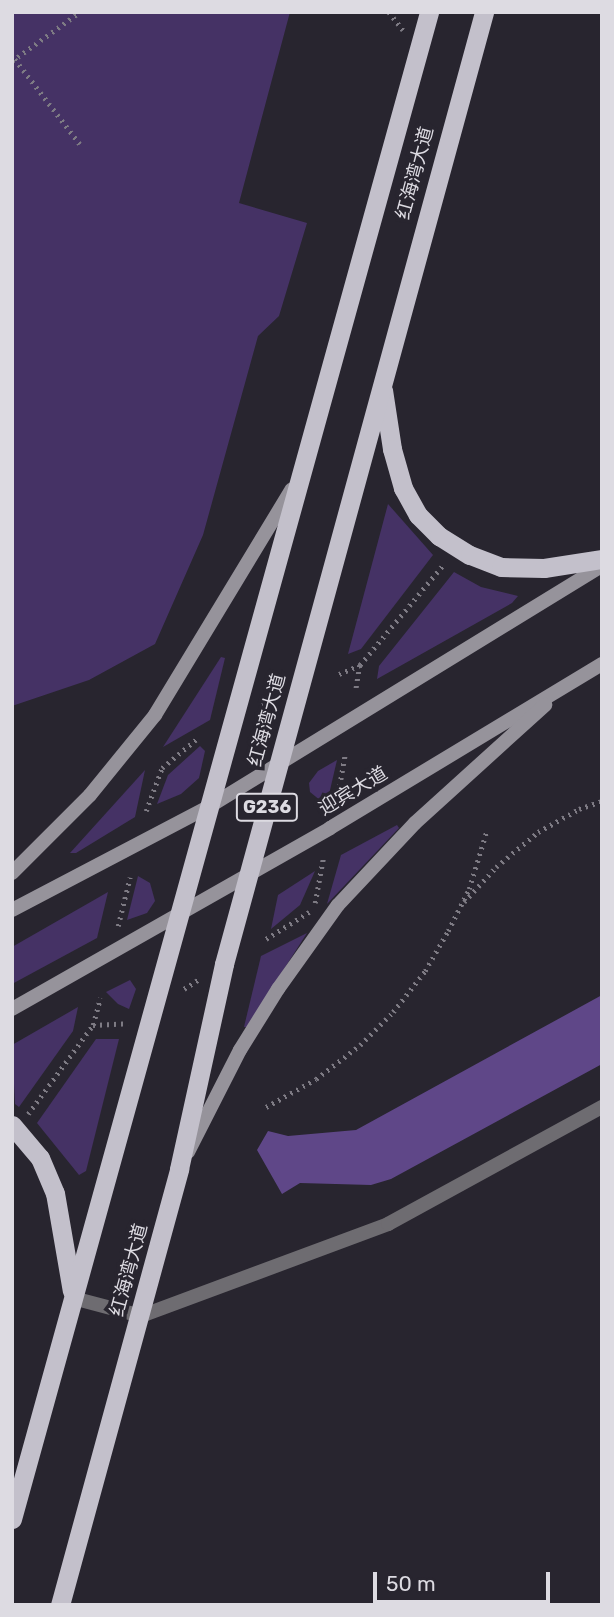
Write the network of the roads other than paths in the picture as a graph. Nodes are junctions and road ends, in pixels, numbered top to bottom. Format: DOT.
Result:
graph roads {
  1 [pos="429,12"];
  2 [pos="484,12"];
  3 [pos="382,382"];
  4 [pos="300,476"];
  5 [pos="602,559"];
  6 [pos="602,566"];
  7 [pos="602,664"];
  8 [pos="575,679"];
  9 [pos="279,763"];
  10 [pos="210,806"];
  11 [pos="251,871"];
  12 [pos="12,873"];
  13 [pos="12,910"];
  14 [pos="181,912"];
  15 [pos="12,1009"];
  16 [pos="602,1107"];
  17 [pos="20,1120"];
  18 [pos="179,1169"];
  19 [pos="73,1298"];
  20 [pos="141,1316"];
  21 [pos="12,1519"];
  22 [pos="60,1605"];
  1 -- 4 [label="highway, 红海湾大道 / G236"];
  2 -- 3 [label="highway, 红海湾大道 / G236"];
  3 -- 5 [label="highway"];
  3 -- 9 [label="highway, 红海湾大道 / G236"];
  4 -- 10 [label="highway, 红海湾大道 / G236"];
  4 -- 12 [label="main road"];
  6 -- 9 [label="main road"];
  7 -- 8 [label="main road, 迎宾大道"];
  8 -- 11 [label="main road, 迎宾大道"];
  8 -- 18 [label="main road"];
  9 -- 10 [label="main road"];
  9 -- 11 [label="highway, 红海湾大道 / G236"];
  10 -- 13 [label="main road"];
  10 -- 14 [label="highway, 红海湾大道 / G236"];
  11 -- 14 [label="main road, 迎宾大道"];
  11 -- 18 [label="highway, 红海湾大道 / G236"];
  14 -- 15 [label="main road, 迎宾大道"];
  14 -- 19 [label="highway, 红海湾大道 / G236"];
  16 -- 20 [label="street"];
  17 -- 19 [label="highway"];
  18 -- 20 [label="highway, 红海湾大道 / G236"];
  19 -- 20 [label="street"];
  19 -- 21 [label="highway, 红海湾大道 / G236"];
  20 -- 22 [label="highway, 红海湾大道 / G236"];
}
